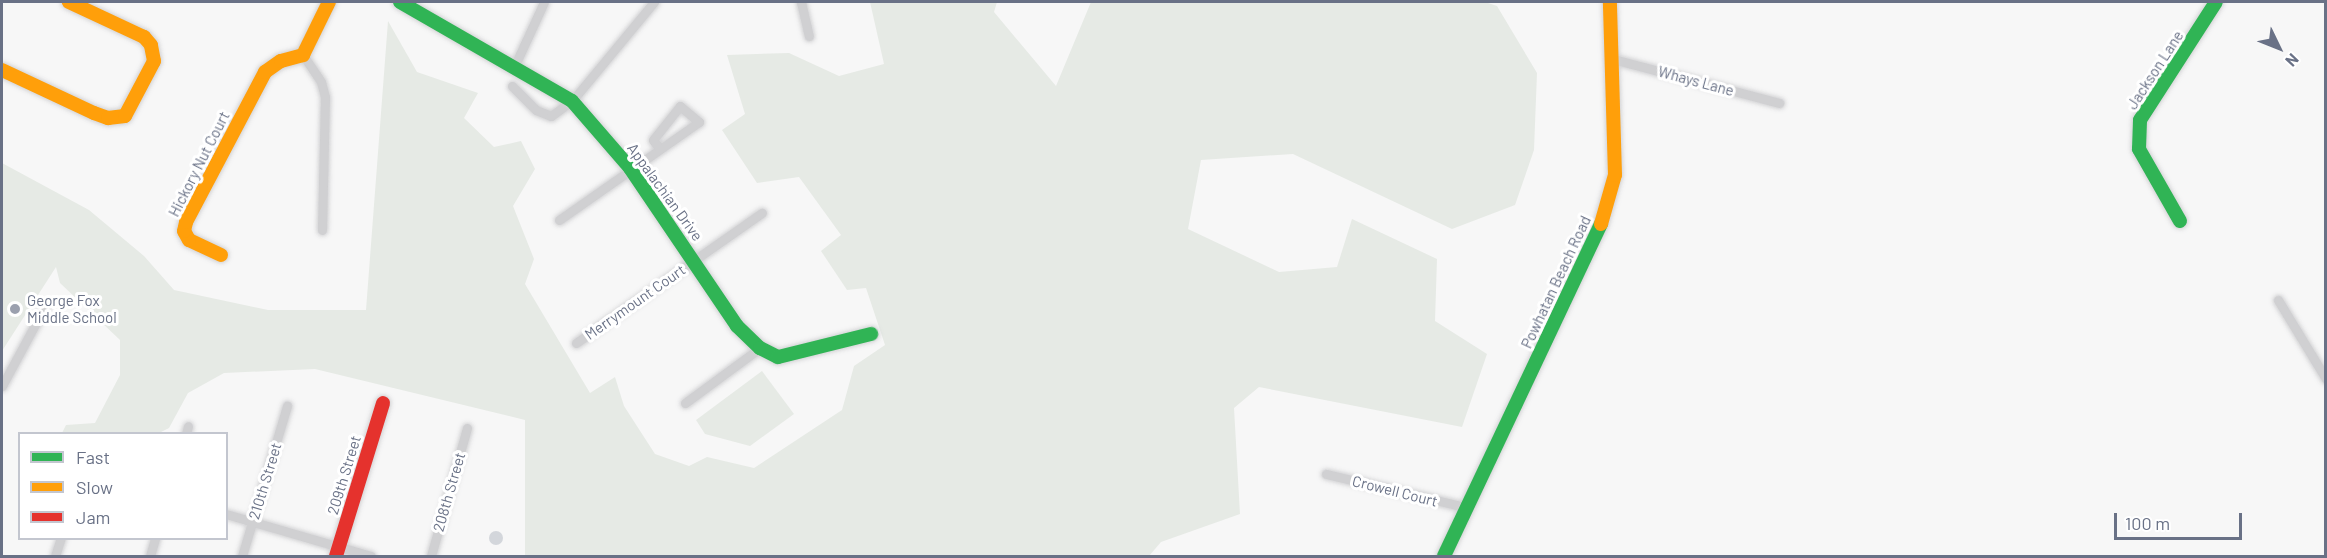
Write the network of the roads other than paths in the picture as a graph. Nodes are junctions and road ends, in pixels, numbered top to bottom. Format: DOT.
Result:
graph roads {
  1 [pos="69,2"];
  2 [pos="329,2"];
  3 [pos="400,2"];
  4 [pos="544,2"];
  5 [pos="654,2"];
  6 [pos="801,2"];
  7 [pos="1610,2"];
  8 [pos="2216,2"];
  9 [pos="422,6"];
  10 [pos="809,36"];
  11 [pos="303,55"];
  12 [pos="1613,59"];
  13 [pos="515,65"];
  14 [pos="2,70"];
  15 [pos="512,86"];
  16 [pos="572,101"];
  17 [pos="1779,103"];
  18 [pos="659,148"];
  19 [pos="630,168"];
  20 [pos="762,213"];
  21 [pos="559,220"];
  22 [pos="2180,221"];
  23 [pos="322,230"];
  24 [pos="221,255"];
  25 [pos="694,260"];
  26 [pos="2278,300"];
  27 [pos="45,306"];
  28 [pos="871,334"];
  29 [pos="576,343"];
  30 [pos="760,348"];
  31 [pos="2322,366"];
  32 [pos="2325,380"];
  33 [pos="2,386"];
  34 [pos="383,403"];
  35 [pos="685,403"];
  36 [pos="287,406"];
  37 [pos="467,428"];
  38 [pos="1326,474"];
  39 [pos="1464,507"];
  40 [pos="228,515"];
  41 [pos="252,522"];
  42 [pos="60,540"];
  43 [pos="154,540"];
  44 [pos="338,552"];
  45 [pos="56,556"];
  46 [pos="150,556"];
  47 [pos="242,556"];
  48 [pos="372,556"];
  49 [pos="431,556"];
  50 [pos="1444,556"];
  1 -- 14 [label="street"];
  2 -- 11 [label="street"];
  3 -- 9 [label="street, Appalachian Drive"];
  4 -- 13 [label="street"];
  5 -- 16 [label="street"];
  6 -- 10 [label="street"];
  7 -- 12 [label="street, Powhatan Beach Road"];
  8 -- 22 [label="street, Jackson Lane"];
  9 -- 13 [label="street, Appalachian Drive"];
  11 -- 23 [label="street"];
  11 -- 24 [label="street, Hickory Nut Court"];
  12 -- 17 [label="street, Whays Lane"];
  12 -- 39 [label="street, Powhatan Beach Road"];
  13 -- 16 [label="street, Appalachian Drive"];
  15 -- 16 [label="street"];
  16 -- 19 [label="street, Appalachian Drive"];
  18 -- 18 [label="street"];
  18 -- 19 [label="street"];
  19 -- 21 [label="street"];
  19 -- 25 [label="street, Appalachian Drive"];
  20 -- 25 [label="street, Merrymount Court"];
  25 -- 29 [label="street, Merrymount Court"];
  25 -- 30 [label="street, Appalachian Drive"];
  26 -- 31 [label="street"];
  27 -- 33 [label="street"];
  28 -- 30 [label="street"];
  30 -- 35 [label="street"];
  31 -- 32 [label="street"];
  34 -- 44 [label="street, 209th Street"];
  36 -- 41 [label="street, 210th Street"];
  37 -- 49 [label="street, 208th Street"];
  38 -- 39 [label="street, Crowell Court"];
  39 -- 50 [label="street, Powhatan Beach Road"];
  40 -- 41 [label="street"];
  41 -- 44 [label="street"];
  41 -- 47 [label="street, 210th Street"];
  42 -- 45 [label="street"];
  43 -- 46 [label="street"];
  44 -- 48 [label="street"];
}
